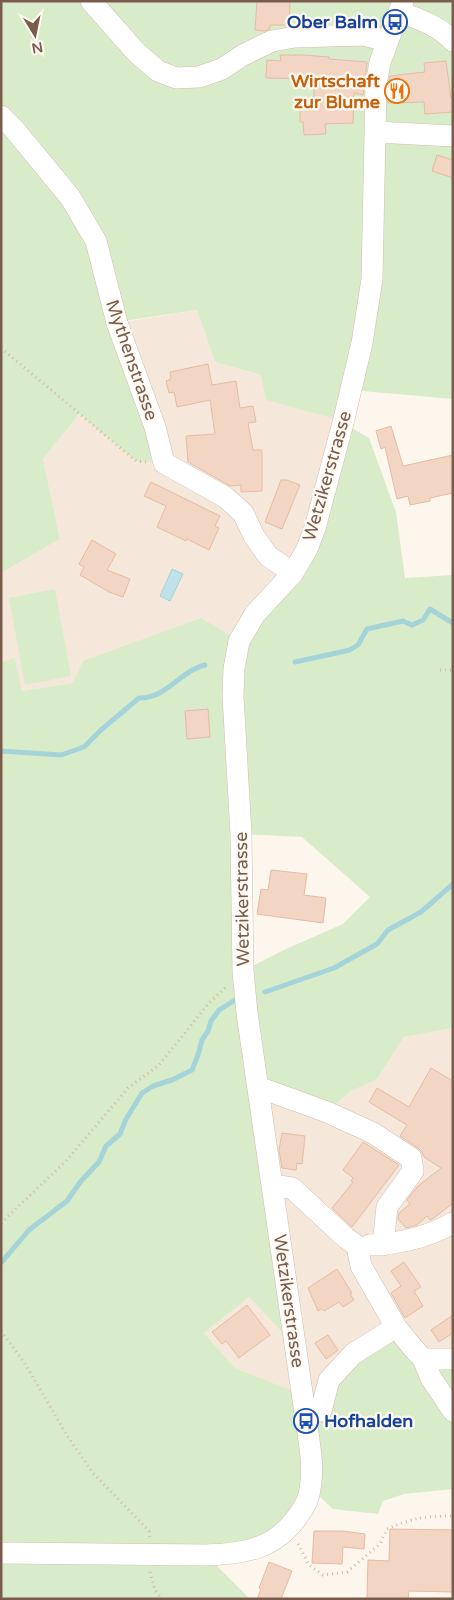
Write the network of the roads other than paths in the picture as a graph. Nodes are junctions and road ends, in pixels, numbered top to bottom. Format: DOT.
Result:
graph roads {
  1 [pos="91,1"];
  2 [pos="401,6"];
  3 [pos="388,41"];
  4 [pos="453,41"];
  5 [pos="1,116"];
  6 [pos="376,132"];
  7 [pos="453,136"];
  8 [pos="293,573"];
  9 [pos="258,1087"];
  10 [pos="272,1185"];
  11 [pos="453,1223"];
  12 [pos="383,1244"];
  13 [pos="357,1246"];
  14 [pos="396,1327"];
  15 [pos="423,1359"];
  16 [pos="453,1359"];
  17 [pos="321,1411"];
  18 [pos="453,1412"];
  19 [pos="1,1553"];
  1 -- 3 [label="street"];
  2 -- 3 [label="street, Wetzikerstrasse"];
  2 -- 4 [label="street"];
  3 -- 6 [label="street, Wetzikerstrasse"];
  5 -- 8 [label="street, Mythenstrasse"];
  6 -- 7 [label="street"];
  6 -- 8 [label="street, Wetzikerstrasse"];
  8 -- 9 [label="street, Wetzikerstrasse"];
  9 -- 10 [label="street, Wetzikerstrasse"];
  9 -- 12 [label="street"];
  10 -- 13 [label="street"];
  10 -- 19 [label="street, Wetzikerstrasse"];
  11 -- 12 [label="street"];
  12 -- 13 [label="street"];
  13 -- 14 [label="street"];
  14 -- 15 [label="street"];
  14 -- 17 [label="street"];
  15 -- 16 [label="street"];
  15 -- 18 [label="street"];
}
